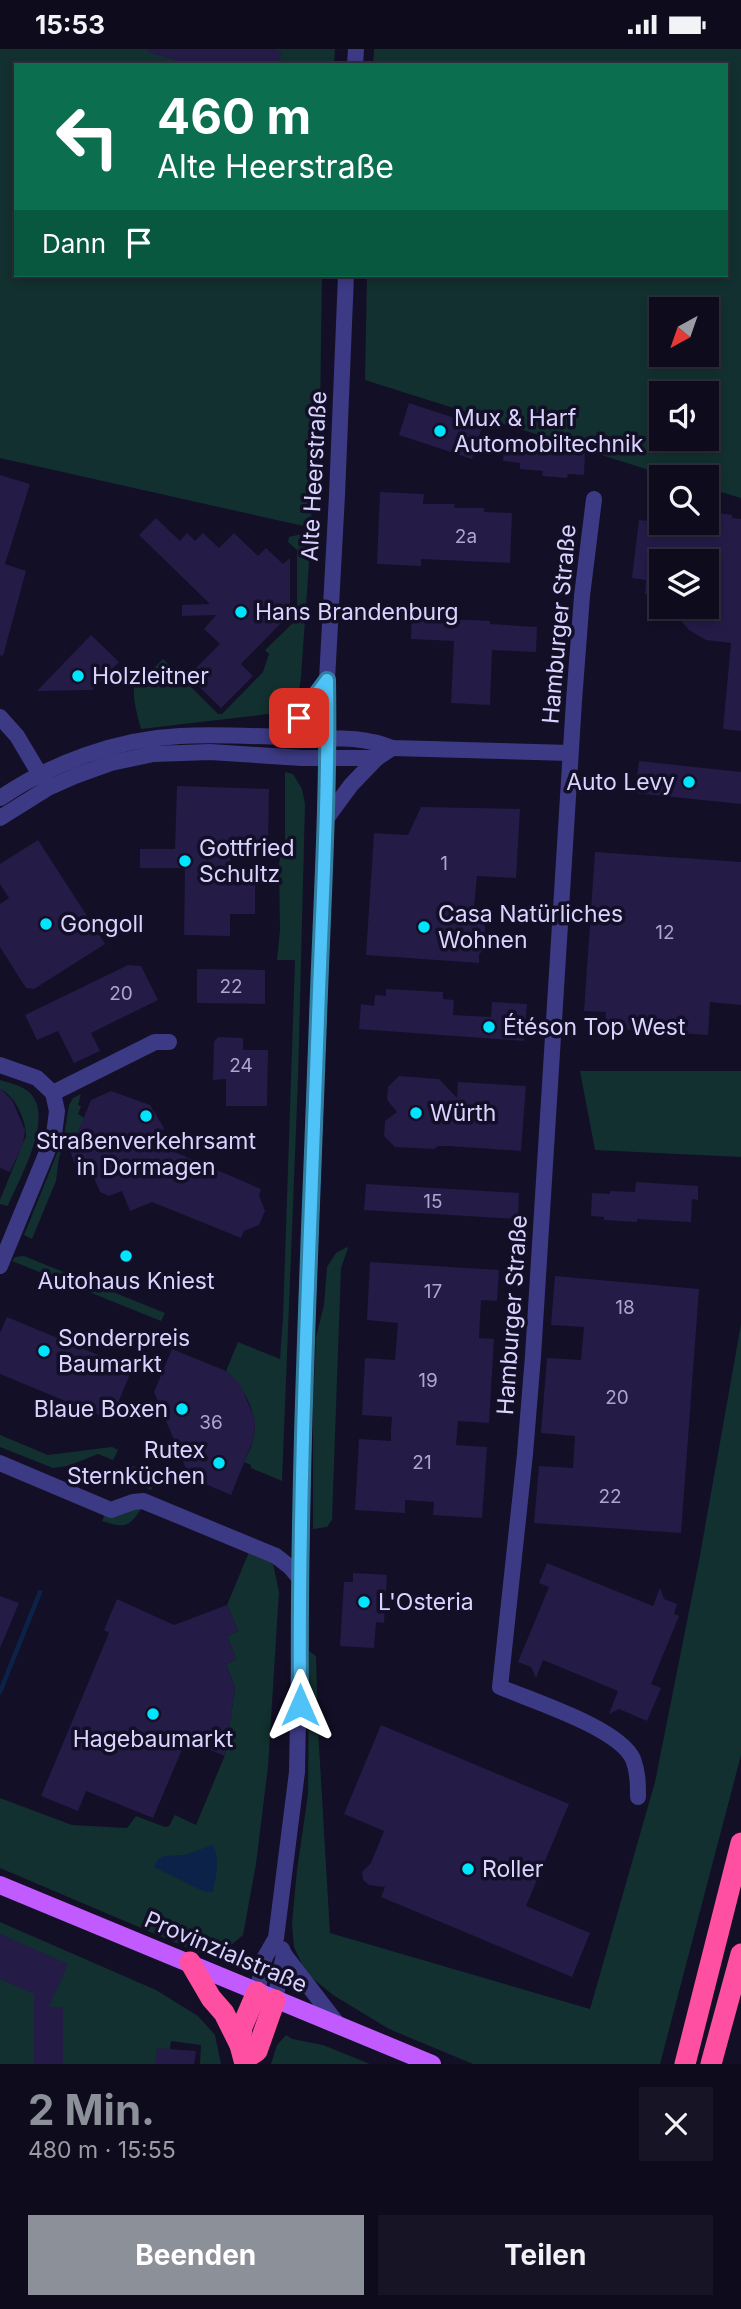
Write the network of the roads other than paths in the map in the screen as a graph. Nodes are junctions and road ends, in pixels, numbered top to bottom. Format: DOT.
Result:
graph roads {
  1 [pos="346,277"];
  2 [pos="593,499"];
  3 [pos="327,680"];
  4 [pos="0,717"];
  5 [pos="273,736"];
  6 [pos="327,737"];
  7 [pos="392,748"];
  8 [pos="570,753"];
  9 [pos="327,757"];
  10 [pos="377,758"];
  11 [pos="44,781"];
  12 [pos="0,798"];
  13 [pos="0,818"];
  14 [pos="326,819"];
  15 [pos="169,1042"];
  16 [pos="0,1065"];
  17 [pos="53,1093"];
  18 [pos="0,1266"];
  19 [pos="0,1463"];
  20 [pos="300,1579"];
  21 [pos="639,1797"];
  22 [pos="741,1843"];
  23 [pos="0,1885"];
  24 [pos="276,1938"];
  25 [pos="284,1954"];
  26 [pos="741,1954"];
  27 [pos="190,1962"];
  28 [pos="266,1996"];
  29 [pos="340,2027"];
  30 [pos="243,2056"];
  31 [pos="432,2064"];
  32 [pos="685,2064"];
  33 [pos="711,2064"];
  1 -- 3 [label="street, Alte Heerstraße"];
  2 -- 8 [label="street, Hamburger Straße"];
  3 -- 5 [label="street"];
  3 -- 6 [label="street, Alte Heerstraße"];
  4 -- 11 [label="street"];
  5 -- 6 [label="street, Hamburger Straße"];
  5 -- 11 [label="street, Hamburger Straße"];
  6 -- 7 [label="street, Hamburger Straße"];
  6 -- 9 [label="street, Alte Heerstraße"];
  7 -- 8 [label="street, Hamburger Straße"];
  7 -- 10 [label="street"];
  8 -- 21 [label="street, Hamburger Straße"];
  9 -- 10 [label="street"];
  9 -- 11 [label="street"];
  9 -- 14 [label="street, Alte Heerstraße"];
  10 -- 14 [label="street"];
  11 -- 12 [label="street"];
  11 -- 13 [label="street"];
  14 -- 20 [label="street, Alte Heerstraße"];
  15 -- 17 [label="street"];
  16 -- 17 [label="street"];
  17 -- 18 [label="street"];
  19 -- 20 [label="street"];
  20 -- 24 [label="street, Alte Heerstraße"];
  22 -- 32 [label="highway"];
  23 -- 27 [label="main road, Provinzialstraße"];
  24 -- 25 [label="street"];
  24 -- 28 [label="street, Alte Heerstraße"];
  25 -- 28 [label="street"];
  25 -- 29 [label="street"];
  26 -- 33 [label="highway"];
  27 -- 28 [label="main road, Provinzialstraße"];
  27 -- 30 [label="highway"];
  28 -- 29 [label="main road, Provinzialstraße"];
  28 -- 30 [label="highway"];
  29 -- 31 [label="main road, Provinzialstraße"];
}
